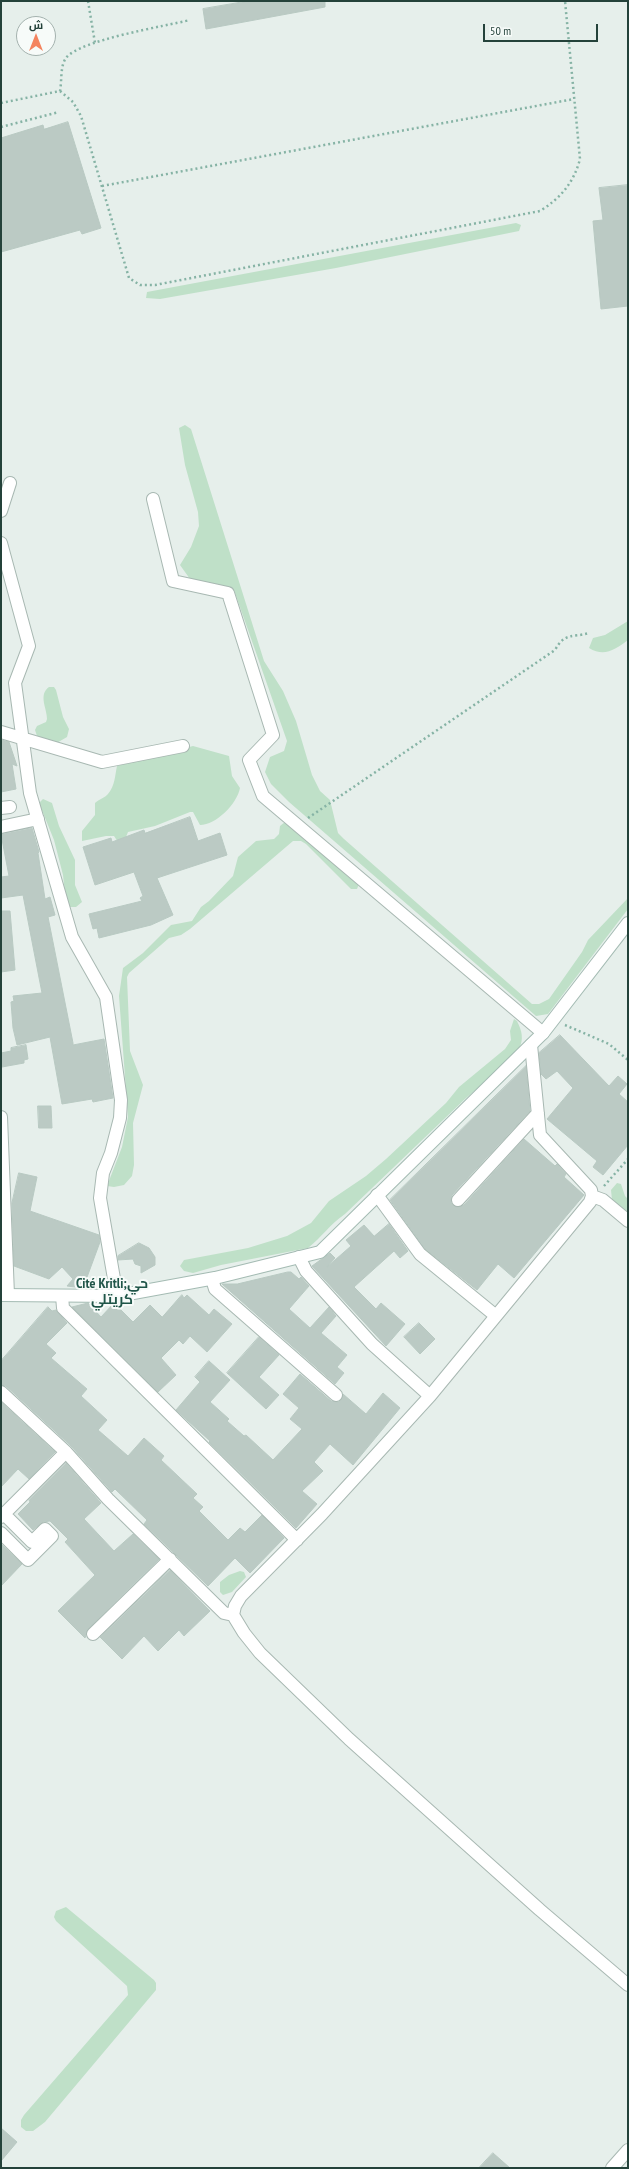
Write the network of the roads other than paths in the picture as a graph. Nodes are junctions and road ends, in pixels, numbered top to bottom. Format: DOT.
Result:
graph roads {
  1 [pos="10,483"];
  2 [pos="153,499"];
  3 [pos="1,511"];
  4 [pos="1,544"];
  5 [pos="1,732"];
  6 [pos="22,740"];
  7 [pos="183,746"];
  8 [pos="38,819"];
  9 [pos="1,827"];
  10 [pos="628,922"];
  11 [pos="543,1033"];
  12 [pos="531,1045"];
  13 [pos="538,1113"];
  14 [pos="1,1117"];
  15 [pos="529,1122"];
  16 [pos="540,1135"];
  17 [pos="377,1195"];
  18 [pos="592,1196"];
  19 [pos="458,1200"];
  20 [pos="628,1221"];
  21 [pos="3,1242"];
  22 [pos="299,1257"];
  23 [pos="212,1279"];
  24 [pos="4,1296"];
  25 [pos="62,1296"];
  26 [pos="117,1296"];
  27 [pos="496,1316"];
  28 [pos="1,1392"];
  29 [pos="336,1396"];
  30 [pos="430,1396"];
  31 [pos="66,1452"];
  32 [pos="3,1516"];
  33 [pos="1,1533"];
  34 [pos="297,1540"];
  35 [pos="170,1559"];
  36 [pos="233,1615"];
  37 [pos="93,1634"];
  38 [pos="628,1985"];
  39 [pos="628,2150"];
  40 [pos="612,2168"];
  1 -- 3 [label="street"];
  2 -- 11 [label="street"];
  4 -- 6 [label="street"];
  5 -- 6 [label="street"];
  6 -- 7 [label="street"];
  6 -- 8 [label="street"];
  8 -- 9 [label="street"];
  8 -- 26 [label="street"];
  10 -- 11 [label="street"];
  11 -- 12 [label="street"];
  12 -- 13 [label="street"];
  12 -- 17 [label="street"];
  13 -- 15 [label="street"];
  13 -- 16 [label="street"];
  14 -- 21 [label="street"];
  15 -- 16 [label="street"];
  15 -- 19 [label="street"];
  16 -- 18 [label="street"];
  17 -- 22 [label="street"];
  17 -- 27 [label="street"];
  18 -- 20 [label="street"];
  18 -- 27 [label="street"];
  21 -- 24 [label="street"];
  22 -- 23 [label="street"];
  22 -- 30 [label="street"];
  23 -- 26 [label="street"];
  23 -- 29 [label="street"];
  24 -- 25 [label="street"];
  25 -- 26 [label="street"];
  25 -- 34 [label="street"];
  27 -- 30 [label="street"];
  28 -- 31 [label="street"];
  30 -- 34 [label="street"];
  31 -- 32 [label="street"];
  31 -- 35 [label="street"];
  32 -- 33 [label="street"];
  34 -- 36 [label="street"];
  35 -- 36 [label="street"];
  35 -- 37 [label="street"];
  36 -- 38 [label="street"];
  39 -- 40 [label="street"];
}
